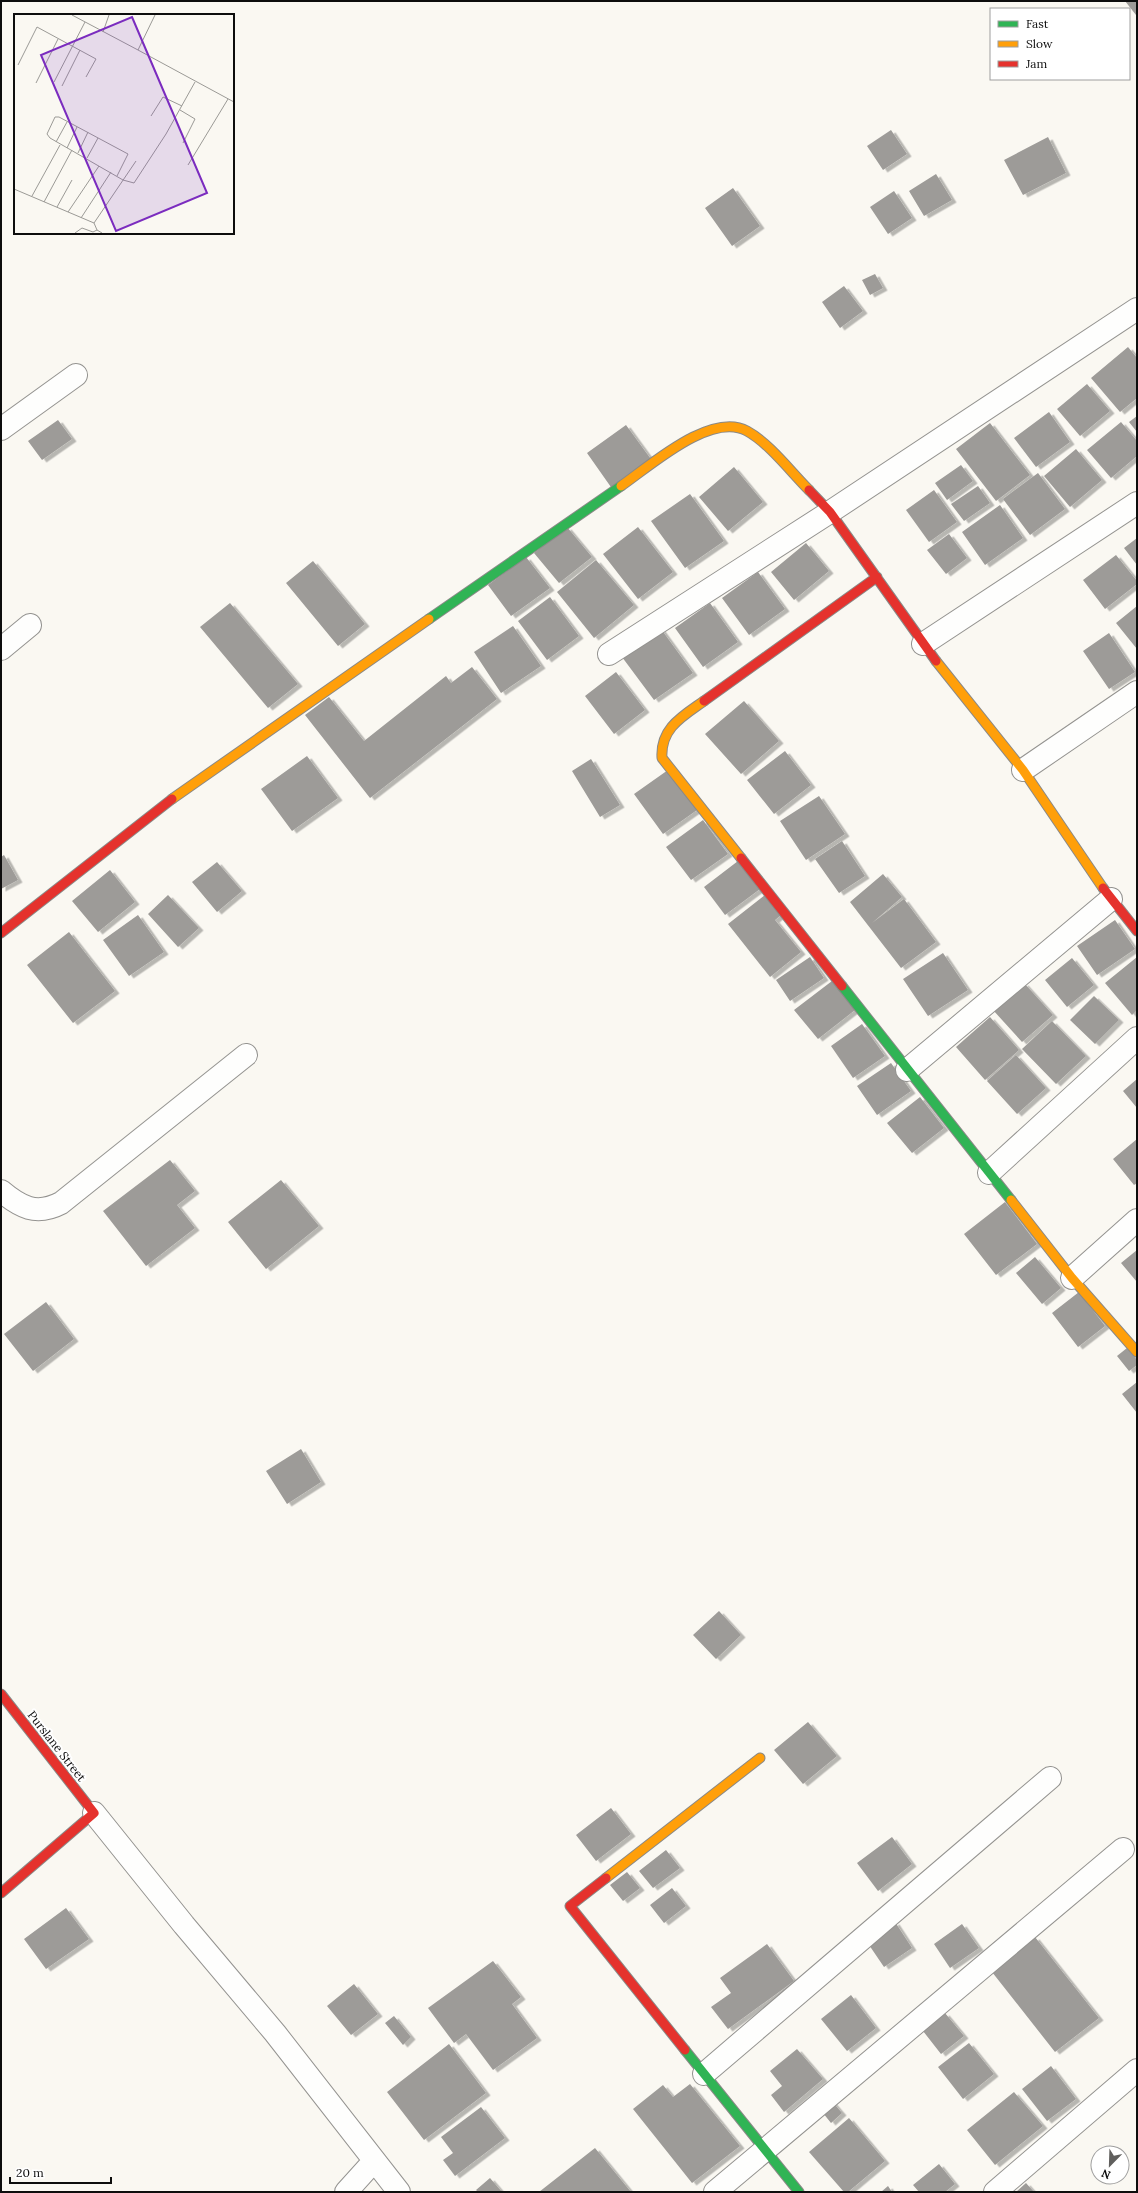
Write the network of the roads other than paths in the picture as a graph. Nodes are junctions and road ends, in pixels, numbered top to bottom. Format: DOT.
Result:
graph roads {
  1 [pos="1137,309"];
  2 [pos="76,375"];
  3 [pos="1,429"];
  4 [pos="1137,503"];
  5 [pos="830,512"];
  6 [pos="877,577"];
  7 [pos="30,625"];
  8 [pos="923,644"];
  9 [pos="1,649"];
  10 [pos="609,654"];
  11 [pos="1137,692"];
  12 [pos="1023,770"];
  13 [pos="1111,899"];
  14 [pos="1137,931"];
  15 [pos="1,933"];
  16 [pos="1137,1038"];
  17 [pos="246,1055"];
  18 [pos="907,1070"];
  19 [pos="989,1173"];
  20 [pos="1,1191"];
  21 [pos="1137,1220"];
  22 [pos="1072,1278"];
  23 [pos="1137,1352"];
  24 [pos="1,1694"];
  25 [pos="760,1758"];
  26 [pos="1050,1778"];
  27 [pos="94,1812"];
  28 [pos="1123,1850"];
  29 [pos="1,1893"];
  30 [pos="1137,2070"];
  31 [pos="704,2074"];
  32 [pos="765,2150"];
  33 [pos="374,2161"];
  34 [pos="346,2192"];
  35 [pos="399,2192"];
  36 [pos="715,2192"];
  37 [pos="799,2192"];
  38 [pos="995,2192"];
  1 -- 5 [label="street"];
  2 -- 3 [label="street"];
  4 -- 8 [label="street"];
  5 -- 6 [label="street"];
  5 -- 10 [label="street"];
  5 -- 15 [label="street"];
  6 -- 8 [label="street"];
  6 -- 18 [label="street"];
  7 -- 9 [label="street"];
  8 -- 12 [label="street"];
  11 -- 12 [label="street"];
  12 -- 13 [label="street"];
  13 -- 14 [label="street"];
  13 -- 18 [label="street"];
  16 -- 19 [label="street"];
  17 -- 20 [label="street"];
  18 -- 19 [label="street"];
  19 -- 22 [label="street"];
  21 -- 22 [label="street"];
  22 -- 23 [label="street"];
  24 -- 27 [label="street, Purslane Street"];
  25 -- 31 [label="street"];
  26 -- 31 [label="street"];
  27 -- 29 [label="street"];
  27 -- 33 [label="street"];
  28 -- 32 [label="street"];
  30 -- 38 [label="street"];
  31 -- 32 [label="street"];
  32 -- 36 [label="street"];
  32 -- 37 [label="street"];
  33 -- 34 [label="street"];
  33 -- 35 [label="street"];
}
